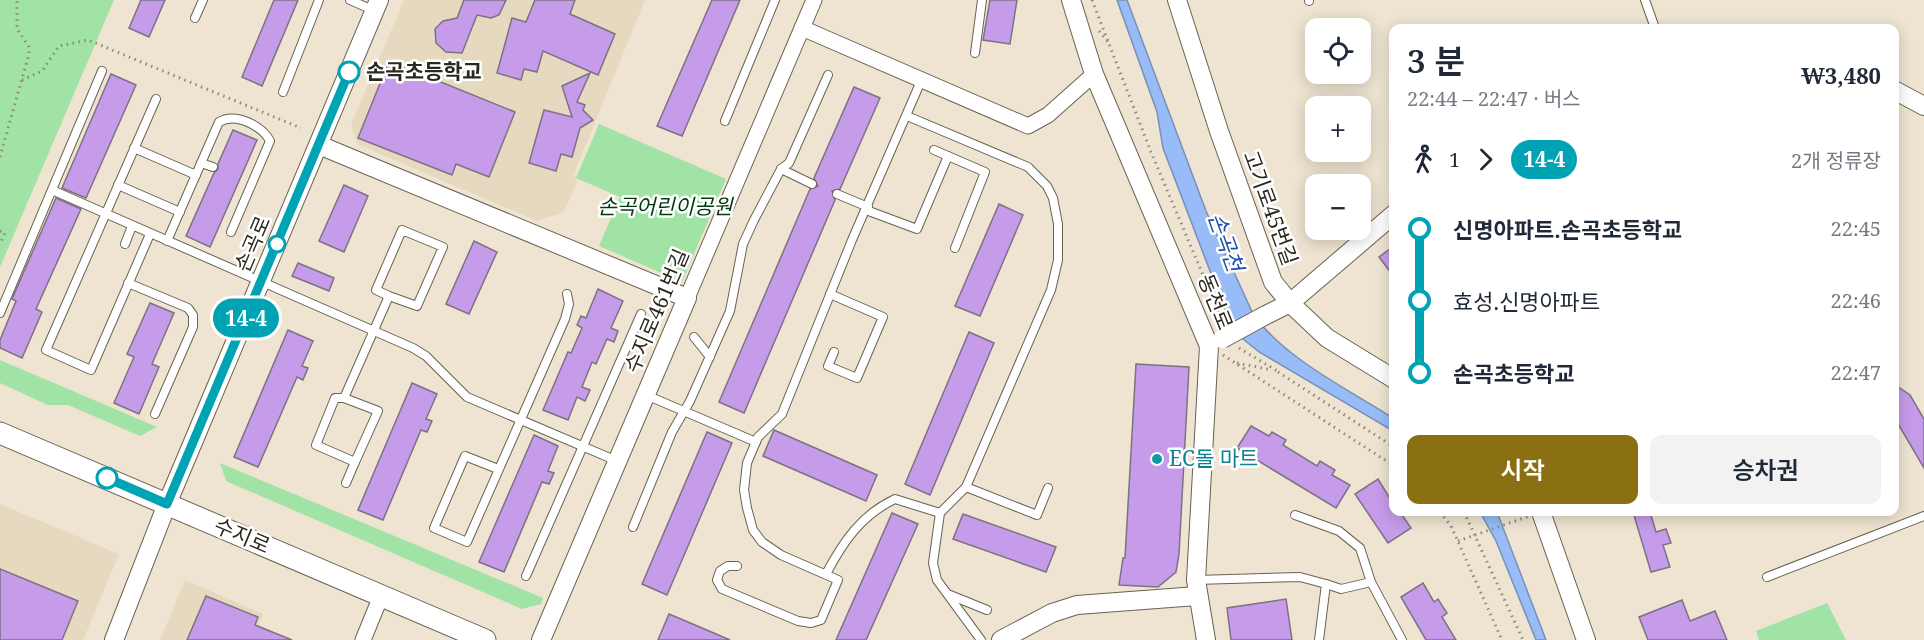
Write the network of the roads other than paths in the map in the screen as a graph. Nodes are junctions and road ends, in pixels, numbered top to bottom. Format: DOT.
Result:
graph roads {
  1 [pos="203,0"];
  2 [pos="319,0"];
  3 [pos="350,0"];
  4 [pos="775,0"];
  5 [pos="814,0"];
  6 [pos="982,0"];
  7 [pos="1071,0"];
  8 [pos="1177,0"];
  9 [pos="1645,0"];
  10 [pos="377,5"];
  11 [pos="195,18"];
  12 [pos="1654,24"];
  13 [pos="802,28"];
  14 [pos="975,53"];
  15 [pos="102,71"];
  16 [pos="1094,74"];
  17 [pos="828,75"];
  18 [pos="921,81"];
  19 [pos="283,92"];
  20 [pos="1899,93"];
  21 [pos="156,99"];
  22 [pos="1924,106"];
  23 [pos="907,116"];
  24 [pos="724,121"];
  25 [pos="319,145"];
  26 [pos="134,148"];
  27 [pos="934,150"];
  28 [pos="948,156"];
  29 [pos="201,163"];
  30 [pos="213,167"];
  31 [pos="781,169"];
  32 [pos="196,175"];
  33 [pos="244,179"];
  34 [pos="253,183"];
  35 [pos="812,184"];
  36 [pos="118,185"];
  37 [pos="51,190"];
  38 [pos="837,194"];
  39 [pos="867,208"];
  40 [pos="180,212"];
  41 [pos="105,213"];
  42 [pos="1389,218"];
  43 [pos="132,226"];
  44 [pos="231,232"];
  45 [pos="150,234"];
  46 [pos="167,241"];
  47 [pos="125,244"];
  48 [pos="955,248"];
  49 [pos="261,281"];
  50 [pos="128,283"];
  51 [pos="567,294"];
  52 [pos="830,294"];
  53 [pos="389,296"];
  54 [pos="687,298"];
  55 [pos="1290,303"];
  56 [pos="0,313"];
  57 [pos="640,314"];
  58 [pos="374,331"];
  59 [pos="694,337"];
  60 [pos="1222,339"];
  61 [pos="834,352"];
  62 [pos="710,357"];
  63 [pos="1389,376"];
  64 [pos="646,395"];
  65 [pos="344,398"];
  66 [pos="684,411"];
  67 [pos="155,414"];
  68 [pos="520,420"];
  69 [pos="0,433"];
  70 [pos="756,442"];
  71 [pos="583,446"];
  72 [pos="618,461"];
  73 [pos="355,462"];
  74 [pos="498,470"];
  75 [pos="346,483"];
  76 [pos="966,487"];
  77 [pos="1048,488"];
  78 [pos="167,504"];
  79 [pos="940,513"];
  80 [pos="1295,515"];
  81 [pos="1542,516"];
  82 [pos="1924,516"];
  83 [pos="633,527"];
  84 [pos="738,566"];
  85 [pos="826,574"];
  86 [pos="526,576"];
  87 [pos="1767,577"];
  88 [pos="1371,582"];
  89 [pos="1326,584"];
  90 [pos="1196,588"];
  91 [pos="948,595"];
  92 [pos="381,596"];
  93 [pos="987,610"];
  94 [pos="114,640"];
  95 [pos="363,640"];
  96 [pos="485,640"];
  97 [pos="541,640"];
  98 [pos="981,640"];
  99 [pos="1001,640"];
  100 [pos="1206,640"];
  101 [pos="1319,640"];
  102 [pos="1402,640"];
  103 [pos="1586,640"];
  1 -- 11 [label="lane"];
  2 -- 19 [label="lane"];
  3 -- 10 [label="lane"];
  4 -- 24 [label="lane"];
  5 -- 13 [label="street, 수지로461번길"];
  6 -- 14 [label="lane"];
  7 -- 16 [label="street, 동천로"];
  8 -- 55 [label="street, 고기로45번길"];
  9 -- 12 [label="lane"];
  10 -- 25 [label="street, 손곡로"];
  13 -- 18 [label="street"];
  13 -- 54 [label="street, 수지로461번길"];
  15 -- 37 [label="lane"];
  16 -- 18 [label="street"];
  16 -- 60 [label="street, 동천로"];
  17 -- 31 [label="lane"];
  18 -- 23 [label="lane"];
  20 -- 22 [label="street"];
  21 -- 26 [label="lane"];
  23 -- 39 [label="lane"];
  23 -- 76 [label="lane"];
  25 -- 49 [label="street, 손곡로"];
  25 -- 54 [label="street"];
  26 -- 32 [label="lane"];
  26 -- 36 [label="lane"];
  27 -- 28 [label="lane"];
  28 -- 39 [label="lane"];
  28 -- 48 [label="lane"];
  29 -- 30 [label="lane"];
  29 -- 32 [label="lane"];
  29 -- 34 [label="lane"];
  31 -- 35 [label="lane"];
  31 -- 62 [label="lane"];
  32 -- 40 [label="lane"];
  33 -- 34 [label="lane"];
  34 -- 44 [label="lane"];
  36 -- 40 [label="lane"];
  36 -- 41 [label="lane"];
  37 -- 41 [label="lane"];
  37 -- 56 [label="lane"];
  38 -- 39 [label="lane"];
  39 -- 52 [label="lane"];
  40 -- 46 [label="lane"];
  41 -- 43 [label="lane"];
  41 -- 50 [label="lane"];
  42 -- 55 [label="street"];
  43 -- 45 [label="lane"];
  43 -- 47 [label="lane"];
  45 -- 46 [label="lane"];
  45 -- 50 [label="lane"];
  46 -- 49 [label="lane"];
  49 -- 58 [label="lane"];
  49 -- 78 [label="street, 손곡로"];
  50 -- 67 [label="lane"];
  51 -- 68 [label="lane"];
  52 -- 61 [label="lane"];
  52 -- 70 [label="lane"];
  53 -- 53 [label="lane"];
  53 -- 58 [label="lane"];
  54 -- 64 [label="street, 수지로461번길"];
  55 -- 60 [label="street, bridge"];
  55 -- 63 [label="street, 고기로45번길"];
  57 -- 71 [label="lane"];
  58 -- 65 [label="lane"];
  58 -- 68 [label="lane"];
  59 -- 62 [label="lane"];
  60 -- 90 [label="street, 동천로"];
  62 -- 66 [label="lane"];
  64 -- 66 [label="lane"];
  64 -- 72 [label="street, 수지로461번길"];
  65 -- 73 [label="lane"];
  65 -- 73 [label="lane"];
  66 -- 70 [label="lane"];
  66 -- 83 [label="lane"];
  68 -- 71 [label="lane"];
  68 -- 74 [label="lane"];
  69 -- 78 [label="main road, 수지로"];
  70 -- 85 [label="lane"];
  71 -- 72 [label="lane"];
  71 -- 86 [label="lane"];
  72 -- 97 [label="street, 수지로461번길"];
  73 -- 75 [label="lane"];
  74 -- 74 [label="lane"];
  76 -- 77 [label="lane"];
  76 -- 79 [label="lane"];
  78 -- 92 [label="main road, 수지로"];
  78 -- 94 [label="street, 손곡로"];
  79 -- 85 [label="lane"];
  79 -- 91 [label="lane"];
  80 -- 88 [label="lane"];
  81 -- 103 [label="street"];
  82 -- 87 [label="lane"];
  84 -- 85 [label="lane"];
  88 -- 89 [label="lane"];
  88 -- 102 [label="lane"];
  89 -- 90 [label="lane"];
  89 -- 101 [label="lane"];
  90 -- 99 [label="street"];
  90 -- 100 [label="street, 동천로"];
  91 -- 93 [label="lane"];
  91 -- 98 [label="lane"];
  92 -- 95 [label="street"];
  92 -- 96 [label="main road, 수지로"];
}
